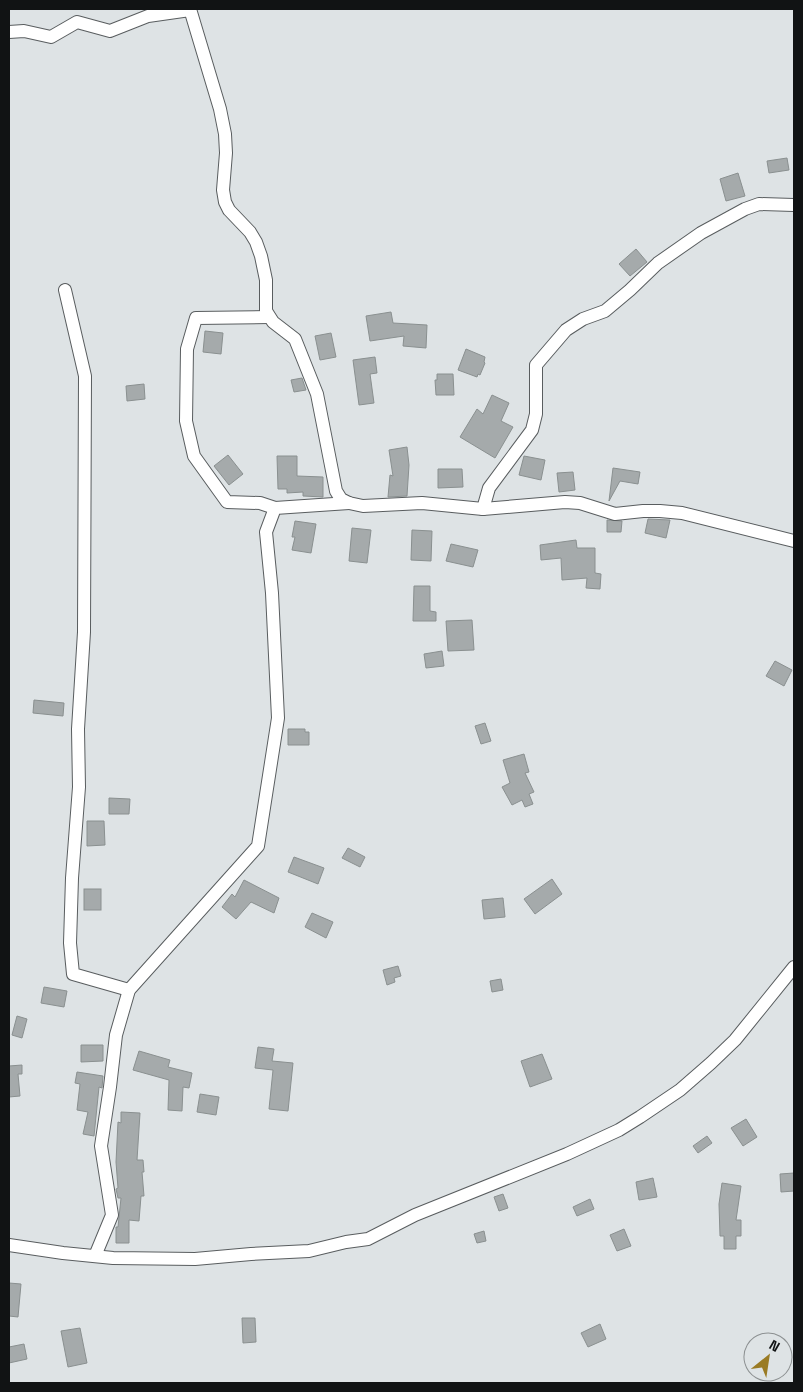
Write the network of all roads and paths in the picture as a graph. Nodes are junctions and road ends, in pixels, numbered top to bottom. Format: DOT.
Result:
graph roads {
  1 [pos="190,10"];
  2 [pos="9,32"];
  3 [pos="794,205"];
  4 [pos="65,290"];
  5 [pos="269,317"];
  6 [pos="349,504"];
  7 [pos="275,508"];
  8 [pos="483,509"];
  9 [pos="794,540"];
  10 [pos="794,967"];
  11 [pos="129,990"];
  12 [pos="9,1245"];
  13 [pos="95,1256"];
  1 -- 2 [label="street"];
  1 -- 5 [label="street"];
  3 -- 8 [label="street"];
  4 -- 11 [label="street"];
  5 -- 6 [label="street"];
  5 -- 7 [label="street"];
  6 -- 7 [label="street"];
  6 -- 8 [label="street"];
  7 -- 11 [label="street"];
  8 -- 9 [label="street"];
  10 -- 13 [label="street"];
  11 -- 13 [label="street"];
  12 -- 13 [label="street"];
}
